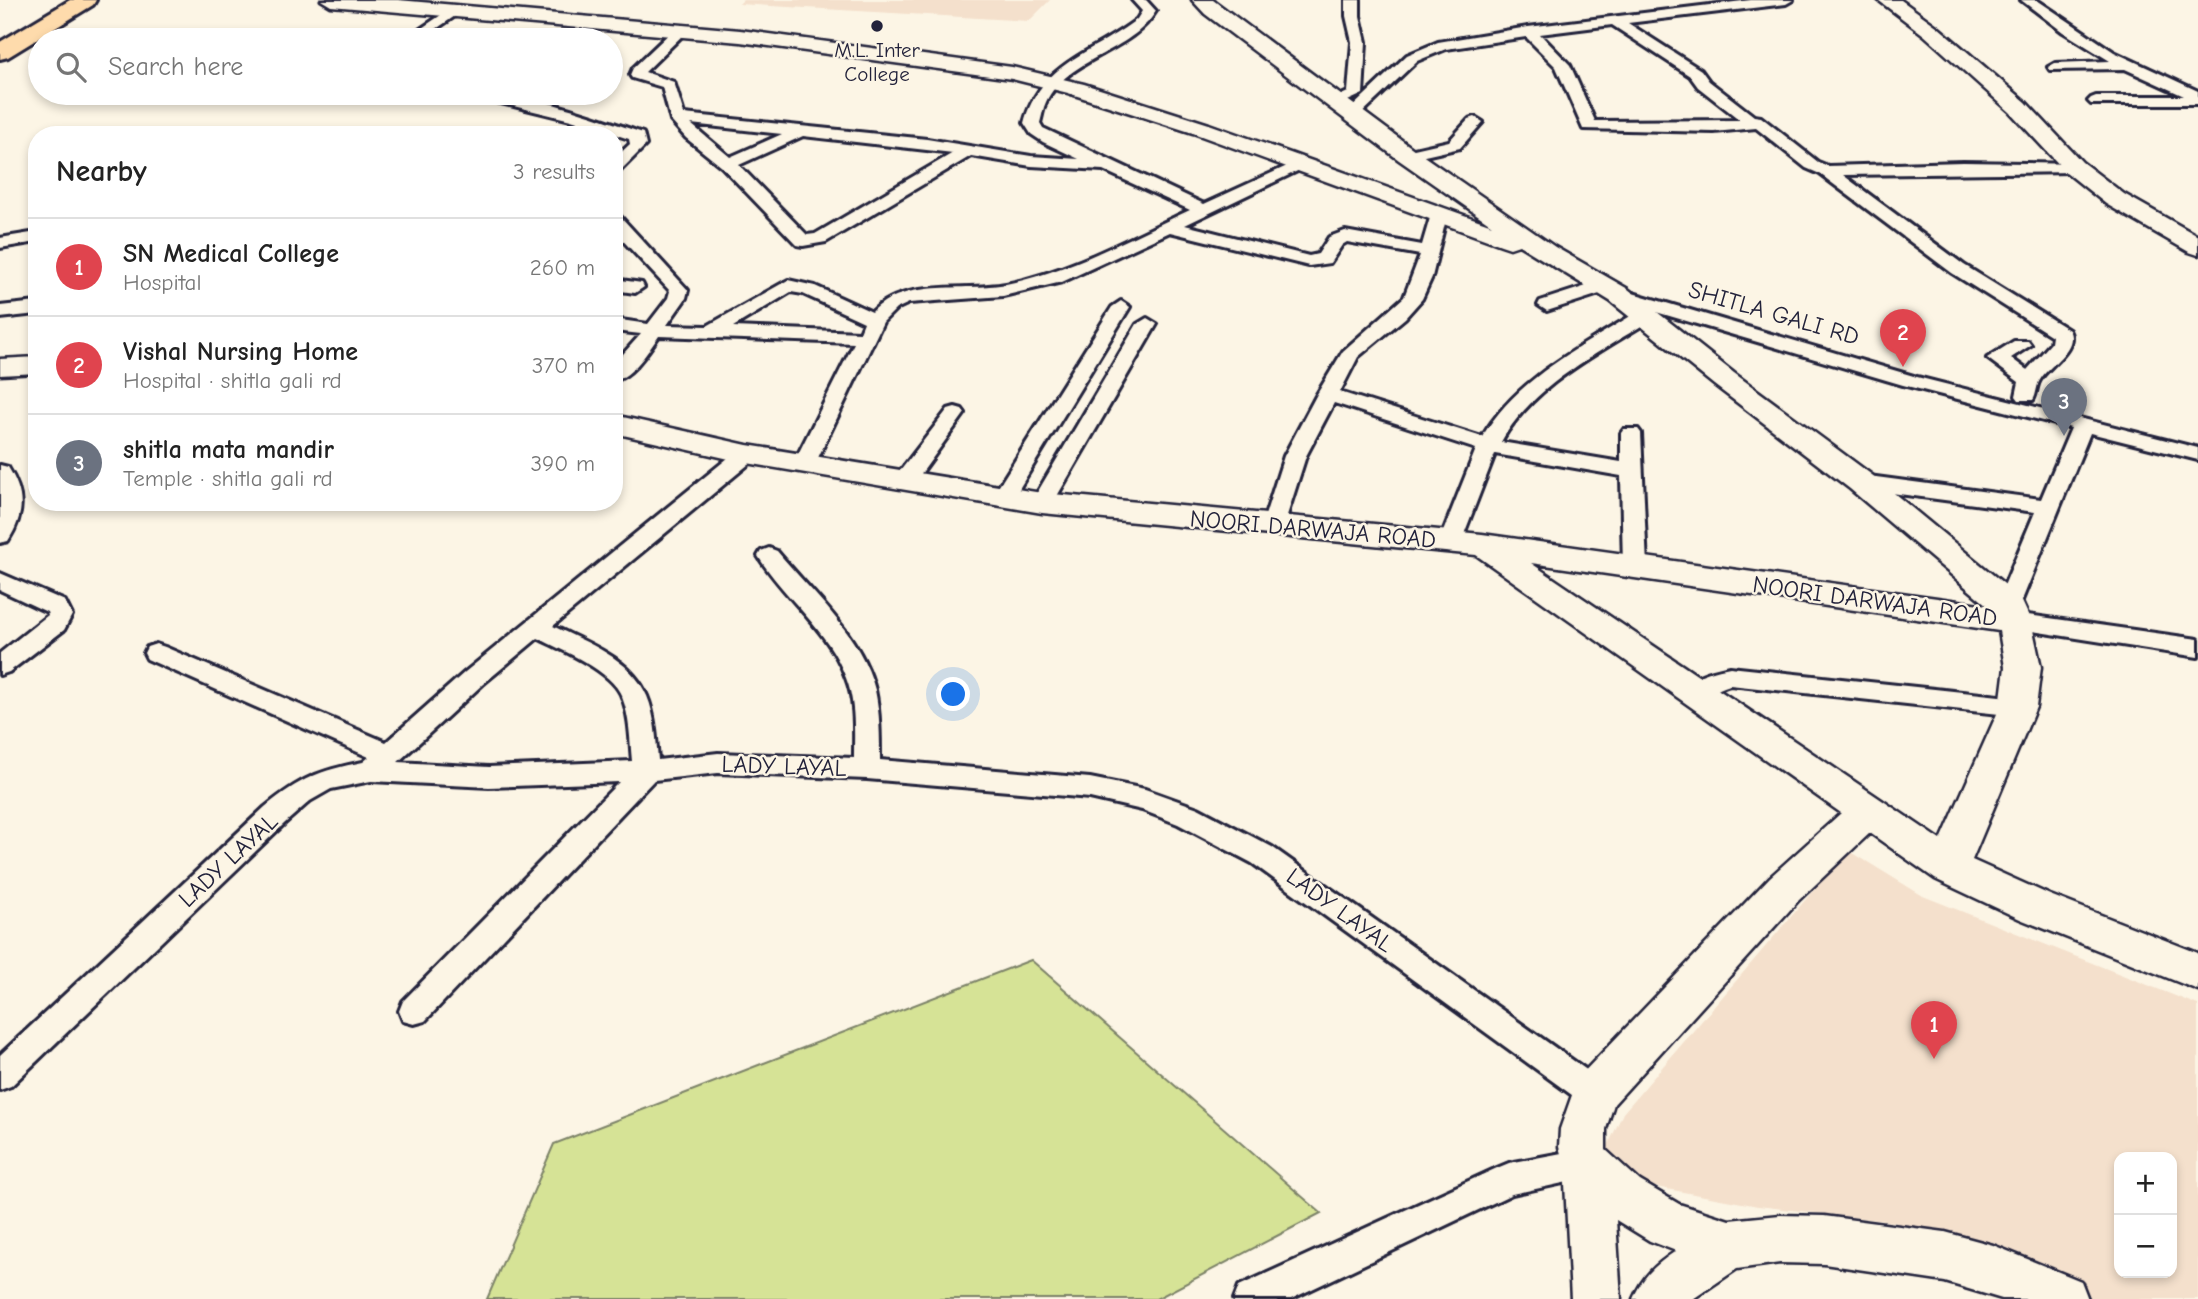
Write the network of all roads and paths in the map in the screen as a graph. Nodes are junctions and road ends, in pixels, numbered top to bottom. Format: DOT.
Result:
graph roads {
  1 [pos="62,0"];
  2 [pos="84,0"];
  3 [pos="331,0"];
  4 [pos="1139,0"];
  5 [pos="1202,0"];
  6 [pos="1353,0"];
  7 [pos="1786,0"];
  8 [pos="1888,0"];
  9 [pos="2028,0"];
  10 [pos="453,10"];
  11 [pos="1614,20"];
  12 [pos="39,28"];
  13 [pos="428,28"];
  14 [pos="681,30"];
  15 [pos="1528,31"];
  16 [pos="28,35"];
  17 [pos="0,39"];
  18 [pos="0,52"];
  19 [pos="2126,65"];
  20 [pos="2055,67"];
  21 [pos="1052,82"];
  22 [pos="2198,98"];
  23 [pos="2096,101"];
  24 [pos="529,105"];
  25 [pos="1343,108"];
  26 [pos="677,118"];
  27 [pos="1755,120"];
  28 [pos="1475,122"];
  29 [pos="606,126"];
  30 [pos="802,130"];
  31 [pos="623,131"];
  32 [pos="968,151"];
  33 [pos="1407,155"];
  34 [pos="623,159"];
  35 [pos="727,163"];
  36 [pos="1304,164"];
  37 [pos="1108,165"];
  38 [pos="2074,167"];
  39 [pos="1826,171"];
  40 [pos="1202,209"];
  41 [pos="1438,215"];
  42 [pos="1167,226"];
  43 [pos="623,230"];
  44 [pos="28,238"];
  45 [pos="0,243"];
  46 [pos="2198,247"];
  47 [pos="1429,251"];
  48 [pos="1546,252"];
  49 [pos="623,285"];
  50 [pos="635,287"];
  51 [pos="1612,291"];
  52 [pos="1547,305"];
  53 [pos="1121,307"];
  54 [pos="28,309"];
  55 [pos="0,312"];
  56 [pos="1644,316"];
  57 [pos="1147,324"];
  58 [pos="623,326"];
  59 [pos="871,329"];
  60 [pos="653,330"];
  61 [pos="713,331"];
  62 [pos="2021,345"];
  63 [pos="28,365"];
  64 [pos="623,366"];
  65 [pos="0,367"];
  66 [pos="2029,380"];
  67 [pos="1327,394"];
  68 [pos="2024,411"];
  69 [pos="955,413"];
  70 [pos="623,426"];
  71 [pos="2082,426"];
  72 [pos="1631,433"];
  73 [pos="1488,446"];
  74 [pos="747,454"];
  75 [pos="2198,454"];
  76 [pos="804,464"];
  77 [pos="1633,471"];
  78 [pos="0,472"];
  79 [pos="905,480"];
  80 [pos="1861,482"];
  81 [pos="1003,497"];
  82 [pos="1042,503"];
  83 [pos="2049,508"];
  84 [pos="1273,525"];
  85 [pos="0,536"];
  86 [pos="1466,543"];
  87 [pos="769,556"];
  88 [pos="1636,567"];
  89 [pos="0,581"];
  90 [pos="2011,613"];
  91 [pos="536,627"];
  92 [pos="2198,648"];
  93 [pos="156,653"];
  94 [pos="0,666"];
  95 [pos="1693,693"];
  96 [pos="2018,707"];
  97 [pos="380,763"];
  98 [pos="867,769"];
  99 [pos="646,771"];
  100 [pos="1867,812"];
  101 [pos="1949,867"];
  102 [pos="2198,972"];
  103 [pos="414,1011"];
  104 [pos="0,1076"];
  105 [pos="1594,1093"];
  106 [pos="1588,1164"];
  107 [pos="1729,1245"];
  108 [pos="1293,1290"];
  109 [pos="1252,1299"];
  110 [pos="1596,1299"];
  111 [pos="1658,1299"];
  112 [pos="2063,1299"];
  1 -- 17 [label="highway"];
  2 -- 12 [label="highway"];
  3 -- 10 [label="street"];
  4 -- 21 [label="street"];
  5 -- 25 [label="street"];
  6 -- 25 [label="street"];
  7 -- 11 [label="street"];
  8 -- 38 [label="street"];
  9 -- 19 [label="street"];
  10 -- 13 [label="street"];
  10 -- 14 [label="street"];
  11 -- 15 [label="street"];
  11 -- 15 [label="street"];
  14 -- 21 [label="street"];
  14 -- 26 [label="street"];
  15 -- 25 [label="street"];
  16 -- 18 [label="highway"];
  19 -- 20 [label="street"];
  19 -- 22 [label="street"];
  21 -- 36 [label="street"];
  21 -- 37 [label="street"];
  22 -- 23 [label="street"];
  24 -- 29 [label="street"];
  25 -- 33 [label="street"];
  26 -- 30 [label="street"];
  26 -- 35 [label="street"];
  27 -- 39 [label="street"];
  28 -- 33 [label="street"];
  30 -- 32 [label="street"];
  30 -- 35 [label="street"];
  31 -- 34 [label="street"];
  32 -- 35 [label="street"];
  32 -- 37 [label="street"];
  33 -- 48 [label="street"];
  36 -- 40 [label="street"];
  36 -- 41 [label="street"];
  37 -- 40 [label="street"];
  38 -- 39 [label="street"];
  38 -- 46 [label="street"];
  39 -- 66 [label="street"];
  40 -- 42 [label="street"];
  41 -- 47 [label="street"];
  41 -- 48 [label="street"];
  42 -- 47 [label="street"];
  42 -- 59 [label="street"];
  43 -- 60 [label="street"];
  44 -- 45 [label="street"];
  47 -- 67 [label="street"];
  48 -- 51 [label="street"];
  49 -- 50 [label="street"];
  51 -- 52 [label="street"];
  51 -- 56 [label="street"];
  51 -- 68 [label="street, SHITLA GALI RD"];
  53 -- 81 [label="street"];
  54 -- 55 [label="street"];
  56 -- 73 [label="street"];
  56 -- 80 [label="street"];
  57 -- 82 [label="street"];
  58 -- 60 [label="street"];
  59 -- 61 [label="street"];
  59 -- 61 [label="street"];
  59 -- 76 [label="street"];
  60 -- 61 [label="street"];
  60 -- 64 [label="street"];
  62 -- 66 [label="street"];
  63 -- 65 [label="street"];
  66 -- 68 [label="street"];
  67 -- 73 [label="street"];
  67 -- 84 [label="street"];
  68 -- 71 [label="street, SHITLA GALI RD"];
  69 -- 79 [label="street"];
  70 -- 74 [label="street, NOORI DARWAJA ROAD"];
  71 -- 75 [label="street, SHITLA GALI RD"];
  71 -- 83 [label="street"];
  72 -- 77 [label="street"];
  73 -- 77 [label="street"];
  73 -- 86 [label="street"];
  74 -- 76 [label="street, NOORI DARWAJA ROAD"];
  74 -- 91 [label="street"];
  76 -- 79 [label="street, NOORI DARWAJA ROAD"];
  77 -- 88 [label="street"];
  78 -- 85 [label="street"];
  79 -- 81 [label="street, NOORI DARWAJA ROAD"];
  80 -- 83 [label="street"];
  80 -- 90 [label="street"];
  81 -- 82 [label="street, NOORI DARWAJA ROAD"];
  82 -- 84 [label="street, NOORI DARWAJA ROAD"];
  83 -- 90 [label="street"];
  84 -- 86 [label="street, NOORI DARWAJA ROAD"];
  86 -- 88 [label="street, NOORI DARWAJA ROAD"];
  86 -- 95 [label="street"];
  87 -- 98 [label="street"];
  88 -- 90 [label="street, NOORI DARWAJA ROAD"];
  89 -- 94 [label="street"];
  90 -- 92 [label="street"];
  90 -- 96 [label="street"];
  91 -- 97 [label="street"];
  91 -- 99 [label="street"];
  93 -- 97 [label="street"];
  95 -- 96 [label="street"];
  95 -- 100 [label="street"];
  96 -- 101 [label="street"];
  97 -- 99 [label="street, LADY LAYAL"];
  97 -- 104 [label="street, LADY LAYAL"];
  98 -- 99 [label="street, LADY LAYAL"];
  98 -- 105 [label="street, LADY LAYAL"];
  99 -- 103 [label="street"];
  100 -- 101 [label="street"];
  100 -- 105 [label="street"];
  101 -- 102 [label="street"];
  105 -- 106 [label="street"];
  106 -- 107 [label="street"];
  106 -- 108 [label="street"];
  106 -- 110 [label="street"];
  107 -- 111 [label="street"];
  107 -- 112 [label="street"];
  108 -- 109 [label="street"];
}
